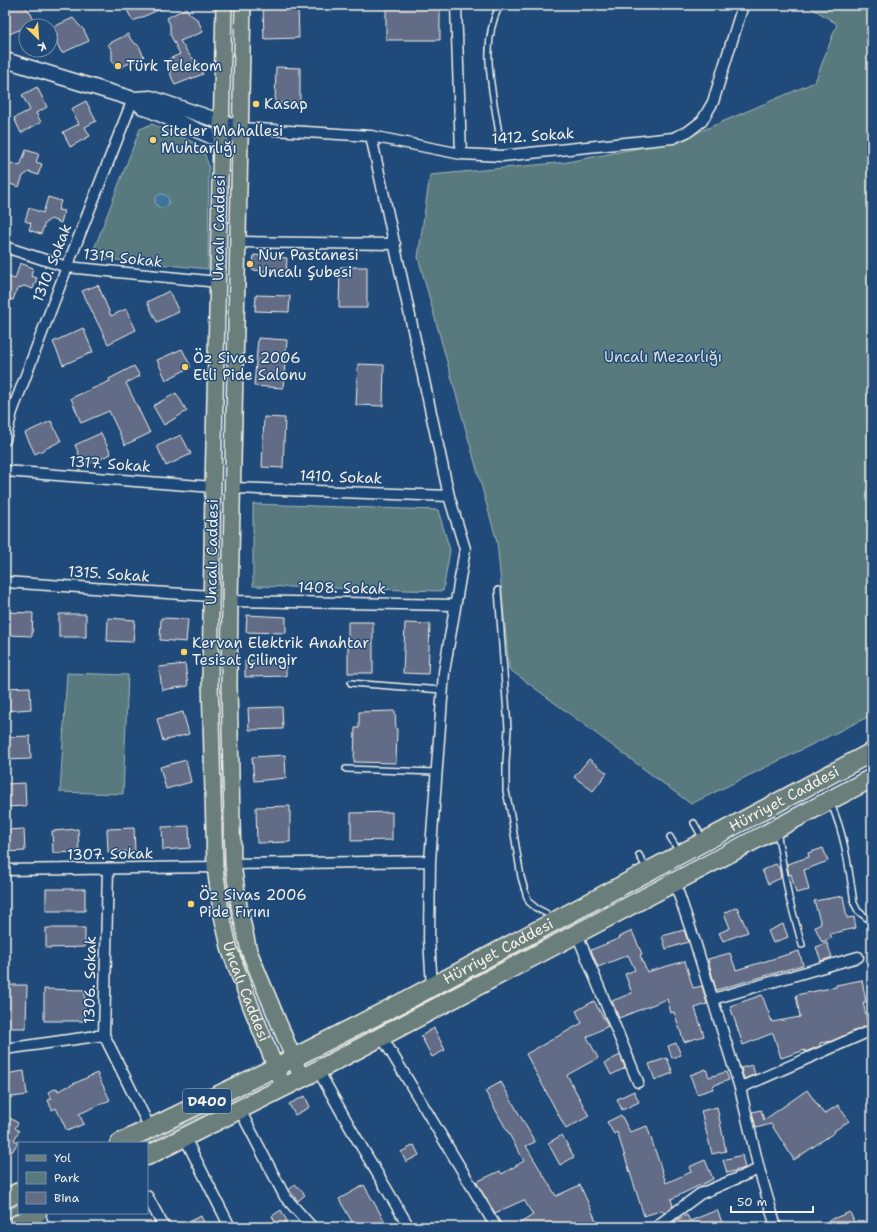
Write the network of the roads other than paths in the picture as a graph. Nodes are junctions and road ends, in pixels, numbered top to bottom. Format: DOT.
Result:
graph roads {
  1 [pos="224,5"];
  2 [pos="243,5"];
  3 [pos="456,5"];
  4 [pos="500,5"];
  5 [pos="744,5"];
  6 [pos="5,60"];
  7 [pos="133,99"];
  8 [pos="222,123"];
  9 [pos="240,128"];
  10 [pos="499,134"];
  11 [pos="371,136"];
  12 [pos="220,140"];
  13 [pos="461,154"];
  14 [pos="237,242"];
  15 [pos="395,244"];
  16 [pos="5,247"];
  17 [pos="66,267"];
  18 [pos="218,282"];
  19 [pos="8,411"];
  20 [pos="5,440"];
  21 [pos="5,471"];
  22 [pos="213,487"];
  23 [pos="232,488"];
  24 [pos="449,496"];
  25 [pos="5,582"];
  26 [pos="498,590"];
  27 [pos="211,596"];
  28 [pos="230,601"];
  29 [pos="455,605"];
  30 [pos="350,683"];
  31 [pos="442,690"];
  32 [pos="872,752"];
  33 [pos="346,770"];
  34 [pos="436,772"];
  35 [pos="872,778"];
  36 [pos="829,801"];
  37 [pos="694,823"];
  38 [pos="777,829"];
  39 [pos="670,837"];
  40 [pos="704,841"];
  41 [pos="680,854"];
  42 [pos="639,855"];
  43 [pos="430,861"];
  44 [pos="233,864"];
  45 [pos="215,866"];
  46 [pos="108,868"];
  47 [pos="5,870"];
  48 [pos="648,871"];
  49 [pos="675,883"];
  50 [pos="546,913"];
  51 [pos="872,922"];
  52 [pos="577,934"];
  53 [pos="802,946"];
  54 [pos="858,957"];
  55 [pos="432,987"];
  56 [pos="713,998"];
  57 [pos="872,1030"];
  58 [pos="104,1035"];
  59 [pos="382,1037"];
  60 [pos="5,1049"];
  61 [pos="293,1058"];
  62 [pos="276,1068"];
  63 [pos="318,1070"];
  64 [pos="302,1079"];
  65 [pos="638,1082"];
  66 [pos="284,1088"];
  67 [pos="740,1088"];
  68 [pos="240,1110"];
  69 [pos="150,1128"];
  70 [pos="184,1138"];
  71 [pos="122,1142"];
  72 [pos="148,1156"];
  73 [pos="759,1169"];
  74 [pos="18,1192"];
  75 [pos="148,1198"];
  76 [pos="5,1199"];
  77 [pos="36,1214"];
  78 [pos="38,1214"];
  79 [pos="12,1227"];
  80 [pos="44,1227"];
  81 [pos="164,1227"];
  82 [pos="230,1227"];
  83 [pos="312,1227"];
  84 [pos="409,1227"];
  85 [pos="496,1227"];
  86 [pos="657,1227"];
  87 [pos="776,1227"];
  1 -- 8 [label="main road, Uncalı Caddesi"];
  2 -- 9 [label="main road, Uncalı Caddesi"];
  3 -- 13 [label="street"];
  4 -- 10 [label="lane"];
  5 -- 13 [label="street, 1412. Sokak"];
  6 -- 7 [label="street"];
  7 -- 8 [label="street"];
  7 -- 12 [label="street"];
  7 -- 17 [label="street, 1310. Sokak"];
  8 -- 9 [label="street"];
  8 -- 12 [label="main road, Uncalı Caddesi"];
  9 -- 11 [label="street, 1412. Sokak"];
  9 -- 12 [label="street"];
  9 -- 14 [label="main road, Uncalı Caddesi"];
  11 -- 13 [label="street, 1412. Sokak"];
  11 -- 15 [label="street"];
  12 -- 18 [label="main road, Uncalı Caddesi"];
  14 -- 15 [label="street"];
  14 -- 23 [label="main road, Uncalı Caddesi"];
  15 -- 24 [label="street"];
  16 -- 17 [label="street, 1319 Sokak"];
  17 -- 18 [label="street, 1319 Sokak"];
  17 -- 19 [label="street, 1310. Sokak"];
  18 -- 22 [label="main road, Uncalı Caddesi"];
  19 -- 20 [label="street, 1310. Sokak"];
  21 -- 22 [label="street, 1317. Sokak"];
  22 -- 27 [label="main road, Uncalı Caddesi"];
  23 -- 24 [label="street, 1410. Sokak"];
  23 -- 28 [label="main road, Uncalı Caddesi"];
  24 -- 29 [label="street"];
  25 -- 27 [label="street, 1315. Sokak"];
  26 -- 50 [label="lane"];
  27 -- 45 [label="main road, Uncalı Caddesi"];
  28 -- 29 [label="street, 1408. Sokak"];
  28 -- 44 [label="main road, Uncalı Caddesi"];
  29 -- 31 [label="street"];
  30 -- 31 [label="lane"];
  31 -- 34 [label="street"];
  32 -- 40 [label="highway, Hürriyet Caddesi"];
  33 -- 34 [label="lane"];
  34 -- 43 [label="street"];
  35 -- 36 [label="highway, Hürriyet Caddesi"];
  36 -- 38 [label="highway, Hürriyet Caddesi"];
  36 -- 51 [label="lane"];
  37 -- 40 [label="lane"];
  38 -- 49 [label="highway, Hürriyet Caddesi"];
  38 -- 53 [label="lane"];
  39 -- 41 [label="lane"];
  40 -- 41 [label="highway, Hürriyet Caddesi"];
  41 -- 48 [label="highway, Hürriyet Caddesi"];
  42 -- 48 [label="lane"];
  43 -- 44 [label="street"];
  43 -- 55 [label="street"];
  44 -- 61 [label="main road, Uncalı Caddesi"];
  45 -- 46 [label="street, 1307. Sokak"];
  45 -- 62 [label="main road, Uncalı Caddesi"];
  46 -- 47 [label="street, 1307. Sokak"];
  46 -- 58 [label="street, 1306. Sokak"];
  48 -- 55 [label="highway, Hürriyet Caddesi"];
  49 -- 52 [label="highway, Hürriyet Caddesi"];
  49 -- 56 [label="street"];
  52 -- 59 [label="highway, Hürriyet Caddesi"];
  52 -- 65 [label="street"];
  54 -- 56 [label="street"];
  55 -- 61 [label="highway, Hürriyet Caddesi"];
  56 -- 67 [label="street"];
  57 -- 67 [label="street"];
  58 -- 60 [label="street"];
  58 -- 69 [label="street, 1306. Sokak"];
  59 -- 63 [label="highway, Hürriyet Caddesi"];
  59 -- 85 [label="street"];
  61 -- 62 [label="highway, Hürriyet Caddesi / D400"];
  61 -- 64 [label="main road, Uncalı Caddesi"];
  62 -- 66 [label="main road, Uncalı Caddesi"];
  62 -- 69 [label="highway, Hürriyet Caddesi / D400"];
  63 -- 64 [label="highway, Hürriyet Caddesi"];
  63 -- 84 [label="street"];
  64 -- 66 [label="highway, Hürriyet Caddesi"];
  66 -- 68 [label="highway, Hürriyet Caddesi"];
  67 -- 73 [label="street"];
  68 -- 70 [label="highway, Hürriyet Caddesi"];
  68 -- 83 [label="street"];
  69 -- 71 [label="highway, Hürriyet Caddesi / D400"];
  70 -- 72 [label="highway, Hürriyet Caddesi"];
  70 -- 82 [label="street"];
  73 -- 86 [label="street"];
  73 -- 87 [label="street"];
  74 -- 76 [label="highway"];
  75 -- 81 [label="street"];
  77 -- 79 [label="highway"];
  78 -- 80 [label="street"];
}
